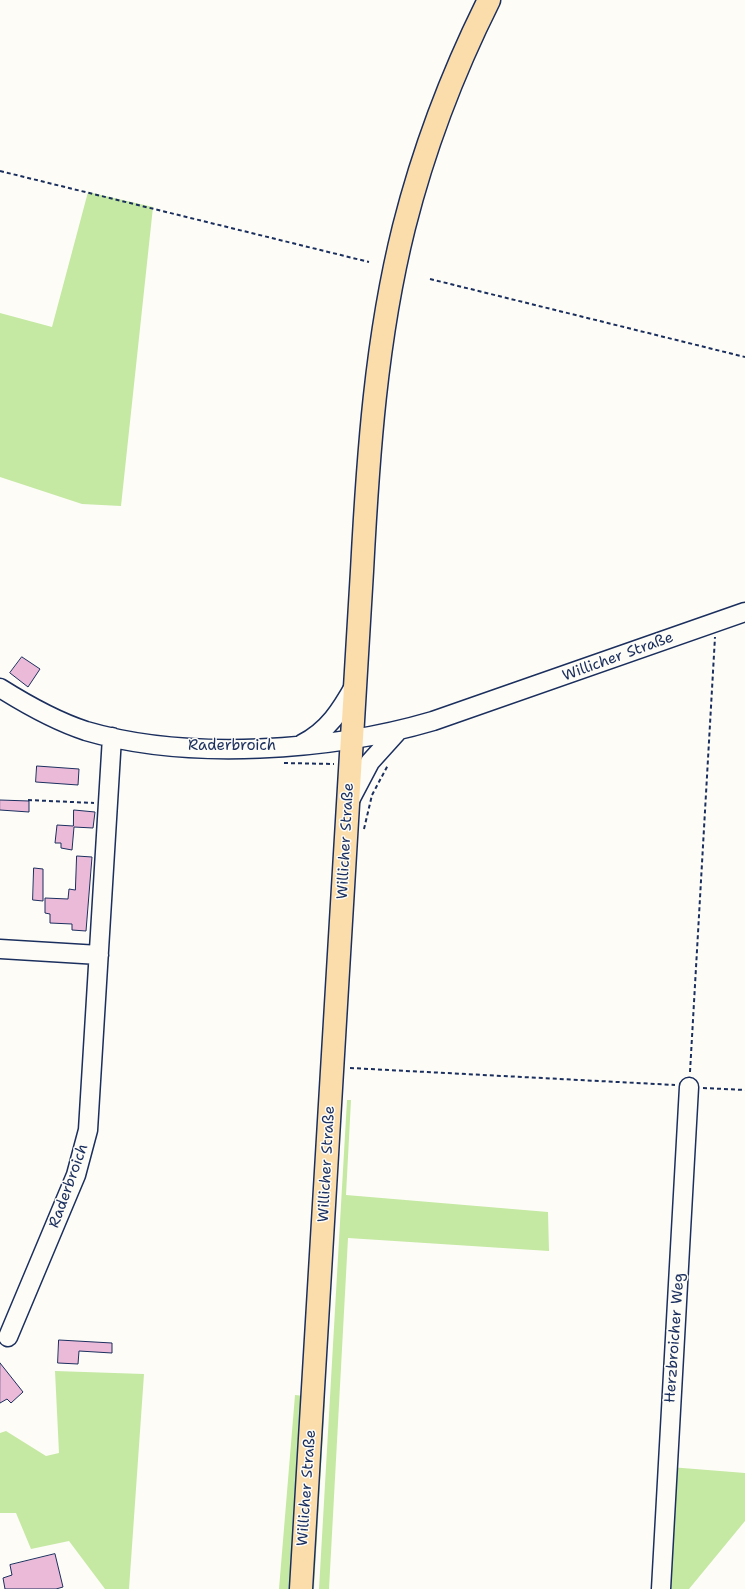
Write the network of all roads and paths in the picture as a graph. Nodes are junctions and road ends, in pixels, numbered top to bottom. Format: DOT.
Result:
graph roads {
  1 [pos="490,0"];
  2 [pos="0,171"];
  3 [pos="369,262"];
  4 [pos="430,280"];
  5 [pos="745,357"];
  6 [pos="745,612"];
  7 [pos="716,622"];
  8 [pos="355,685"];
  9 [pos="0,688"];
  10 [pos="398,731"];
  11 [pos="112,737"];
  12 [pos="352,740"];
  13 [pos="301,745"];
  14 [pos="391,760"];
  15 [pos="28,800"];
  16 [pos="108,804"];
  17 [pos="348,804"];
  18 [pos="364,834"];
  19 [pos="0,949"];
  20 [pos="99,955"];
  21 [pos="333,1067"];
  22 [pos="689,1087"];
  23 [pos="745,1090"];
  24 [pos="8,1337"];
  25 [pos="300,1589"];
  26 [pos="660,1589"];
  1 -- 8 [label="main road, Willicher Straße"];
  2 -- 3 [label="path"];
  4 -- 5 [label="path"];
  6 -- 7 [label="street, Willicher Straße"];
  7 -- 10 [label="street, Willicher Straße"];
  7 -- 22 [label="path"];
  8 -- 12 [label="main road, Willicher Straße"];
  8 -- 13 [label="street"];
  9 -- 11 [label="street, Raderbroich"];
  10 -- 12 [label="street, Willicher Straße"];
  10 -- 17 [label="street"];
  11 -- 13 [label="street, Raderbroich"];
  11 -- 16 [label="street, Raderbroich"];
  12 -- 13 [label="street, Raderbroich"];
  12 -- 17 [label="main road, Willicher Straße"];
  14 -- 18 [label="path"];
  15 -- 16 [label="path"];
  16 -- 20 [label="street, Raderbroich"];
  17 -- 21 [label="main road, Willicher Straße"];
  19 -- 20 [label="street"];
  20 -- 24 [label="street, Raderbroich"];
  21 -- 22 [label="path"];
  21 -- 25 [label="main road, Willicher Straße"];
  22 -- 23 [label="path"];
  22 -- 26 [label="street, Herzbroicher Weg"];
}
